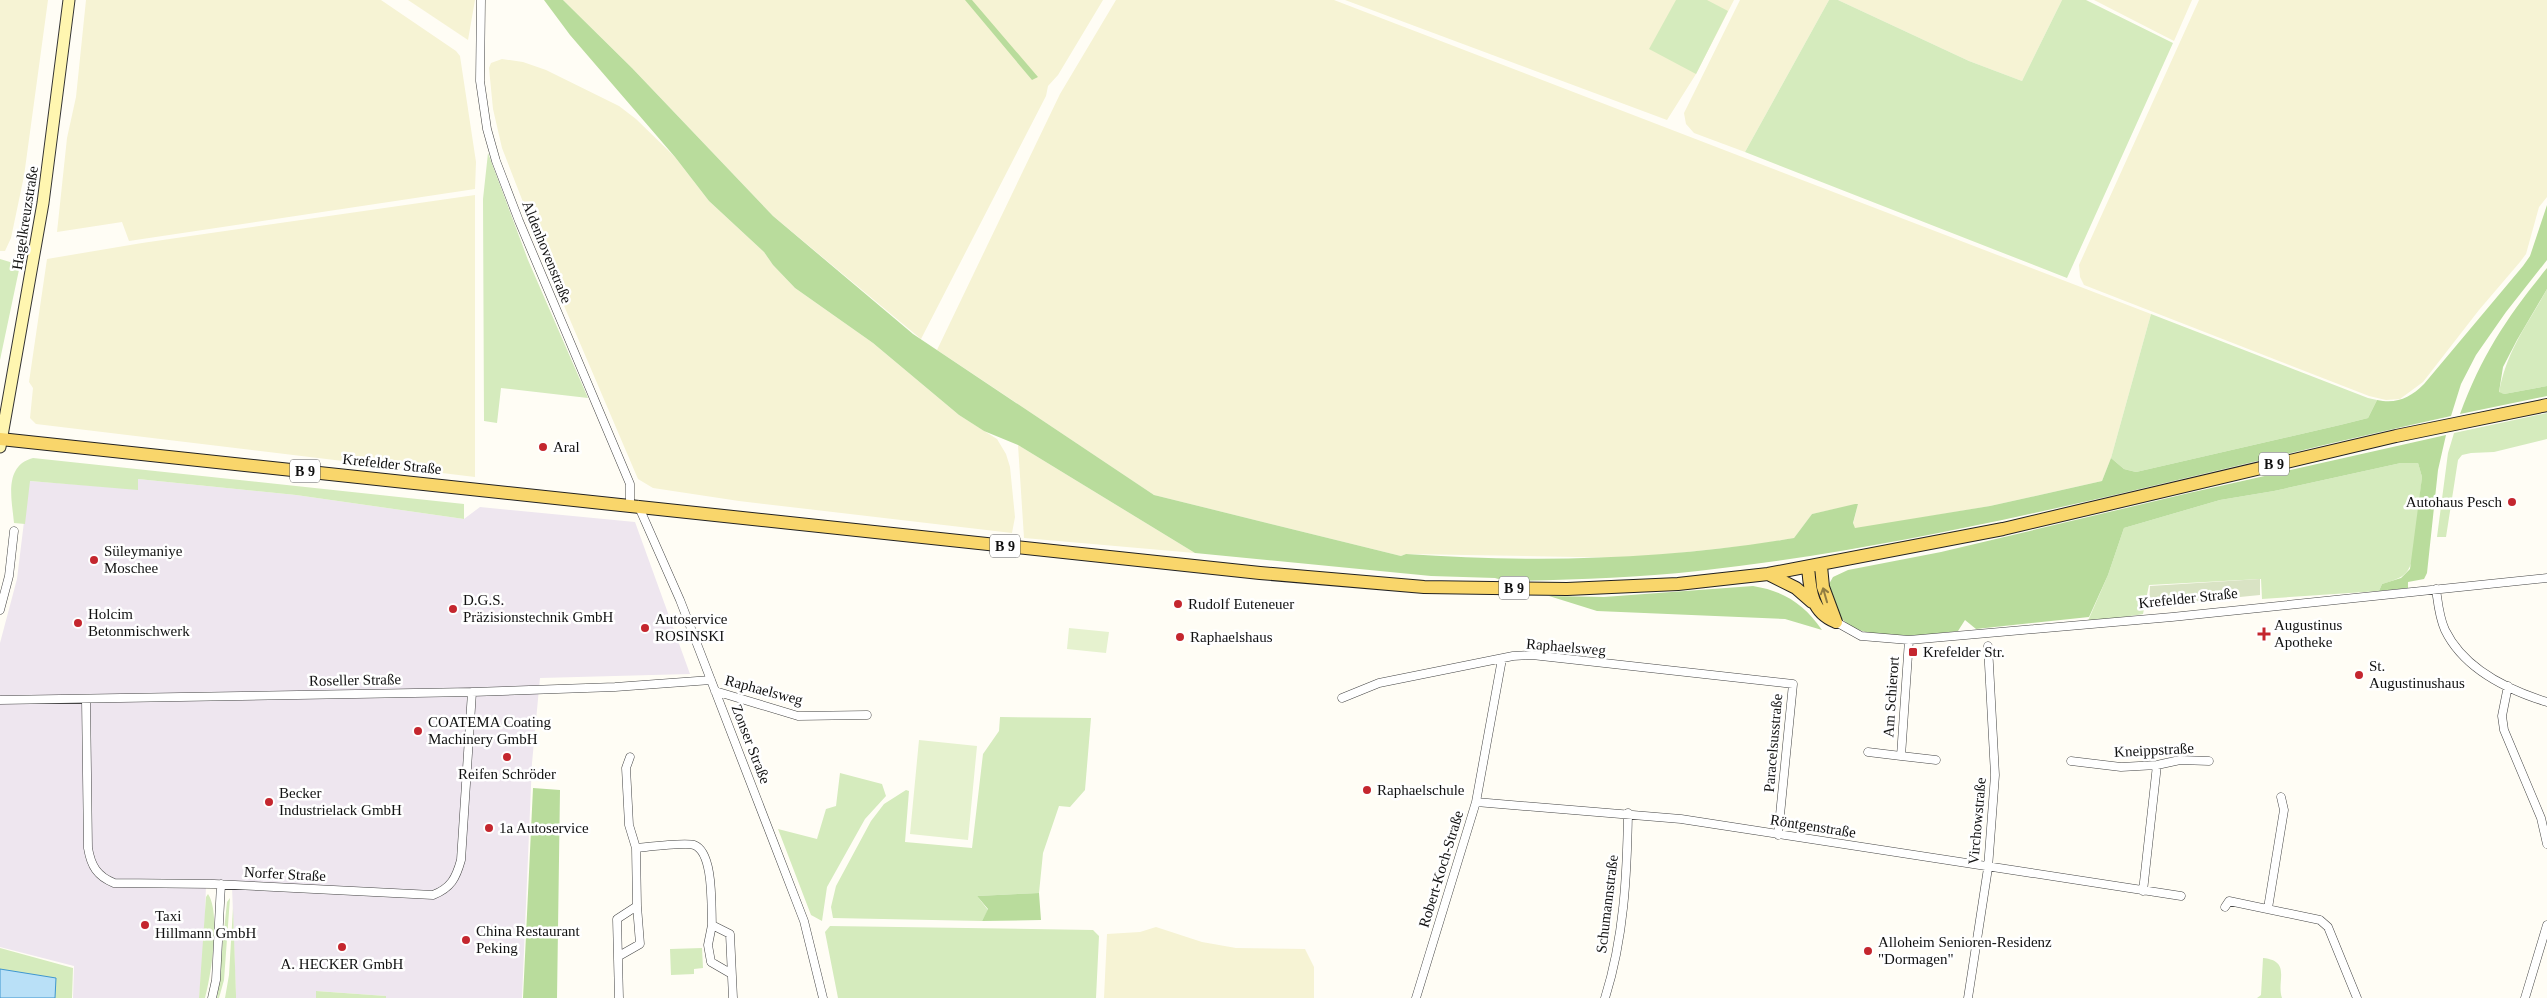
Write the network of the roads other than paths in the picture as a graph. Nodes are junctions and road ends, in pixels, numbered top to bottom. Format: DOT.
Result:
graph roads {
  1 [pos="69,0"];
  2 [pos="482,0"];
  3 [pos="2547,405"];
  4 [pos="0,441"];
  5 [pos="634,505"];
  6 [pos="14,530"];
  7 [pos="1815,567"];
  8 [pos="1768,574"];
  9 [pos="2547,578"];
  10 [pos="2436,589"];
  11 [pos="1812,602"];
  12 [pos="0,610"];
  13 [pos="1836,622"];
  14 [pos="1908,640"];
  15 [pos="1988,646"];
  16 [pos="1502,659"];
  17 [pos="711,680"];
  18 [pos="1792,684"];
  19 [pos="2508,686"];
  20 [pos="715,691"];
  21 [pos="472,692"];
  22 [pos="1342,698"];
  23 [pos="86,699"];
  24 [pos="0,700"];
  25 [pos="2547,702"];
  26 [pos="867,715"];
  27 [pos="1868,752"];
  28 [pos="630,756"];
  29 [pos="1901,756"];
  30 [pos="1936,760"];
  31 [pos="2071,761"];
  32 [pos="2210,761"];
  33 [pos="2156,765"];
  34 [pos="2281,797"];
  35 [pos="1476,802"];
  36 [pos="1628,813"];
  37 [pos="1778,835"];
  38 [pos="2547,844"];
  39 [pos="636,848"];
  40 [pos="1988,868"];
  41 [pos="221,884"];
  42 [pos="2143,891"];
  43 [pos="2181,896"];
  44 [pos="637,906"];
  45 [pos="2225,907"];
  46 [pos="2268,908"];
  47 [pos="712,925"];
  48 [pos="2547,925"];
  49 [pos="619,956"];
  50 [pos="730,972"];
  51 [pos="212,998"];
  52 [pos="619,998"];
  53 [pos="733,998"];
  54 [pos="822,998"];
  55 [pos="1416,998"];
  56 [pos="1605,998"];
  57 [pos="1968,998"];
  58 [pos="2357,998"];
  59 [pos="2525,998"];
  1 -- 4 [label="street, Hagelkreuzstraße"];
  2 -- 5 [label="street, Aldenhovenstraße"];
  3 -- 7 [label="main road, B 9"];
  4 -- 5 [label="main road, Krefelder Straße / B 9"];
  5 -- 8 [label="main road, Krefelder Straße / B 9"];
  5 -- 17 [label="street, Zonser Straße"];
  6 -- 12 [label="street"];
  7 -- 8 [label="main road, B 9"];
  7 -- 11 [label="main road"];
  13 -- 7 [label="main road, one-way"];
  8 -- 11 [label="main road"];
  9 -- 10 [label="street, Krefelder Straße"];
  10 -- 14 [label="street, Krefelder Straße"];
  10 -- 19 [label="street"];
  11 -- 13 [label="main road"];
  13 -- 14 [label="street, Krefelder Straße"];
  14 -- 29 [label="street, Am Schierort"];
  15 -- 40 [label="street, Virchowstraße"];
  16 -- 18 [label="street, Raphaelsweg"];
  16 -- 22 [label="street, Raphaelsweg"];
  16 -- 35 [label="street, Robert-Koch-Straße"];
  17 -- 20 [label="street, Zonser Straße"];
  17 -- 21 [label="street, Roseller Straße"];
  18 -- 37 [label="street, Paracelsusstraße"];
  19 -- 25 [label="street"];
  19 -- 38 [label="street"];
  20 -- 26 [label="street, Raphaelsweg"];
  20 -- 54 [label="street, Zonser Straße"];
  21 -- 23 [label="street, Roseller Straße"];
  21 -- 41 [label="street, Norfer Straße"];
  23 -- 24 [label="street, Roseller Straße"];
  23 -- 41 [label="street, Norfer Straße"];
  27 -- 29 [label="street, Am Schierort"];
  28 -- 39 [label="street"];
  29 -- 30 [label="street, Am Schierort"];
  31 -- 33 [label="street, Kneippstraße"];
  32 -- 33 [label="street, Kneippstraße"];
  33 -- 42 [label="street"];
  34 -- 46 [label="street"];
  35 -- 36 [label="street, Röntgenstraße"];
  35 -- 55 [label="street, Robert-Koch-Straße"];
  36 -- 37 [label="street, Röntgenstraße"];
  36 -- 56 [label="street, Schumannstraße"];
  37 -- 40 [label="street, Röntgenstraße"];
  39 -- 44 [label="street"];
  39 -- 47 [label="street"];
  40 -- 42 [label="street, Röntgenstraße"];
  40 -- 57 [label="street, Virchowstraße"];
  41 -- 51 [label="street"];
  42 -- 43 [label="street, Röntgenstraße"];
  44 -- 49 [label="street"];
  44 -- 49 [label="street"];
  45 -- 46 [label="street"];
  46 -- 58 [label="street"];
  47 -- 50 [label="street"];
  47 -- 50 [label="street"];
  48 -- 59 [label="street"];
  49 -- 52 [label="street"];
  50 -- 53 [label="street"];
}
